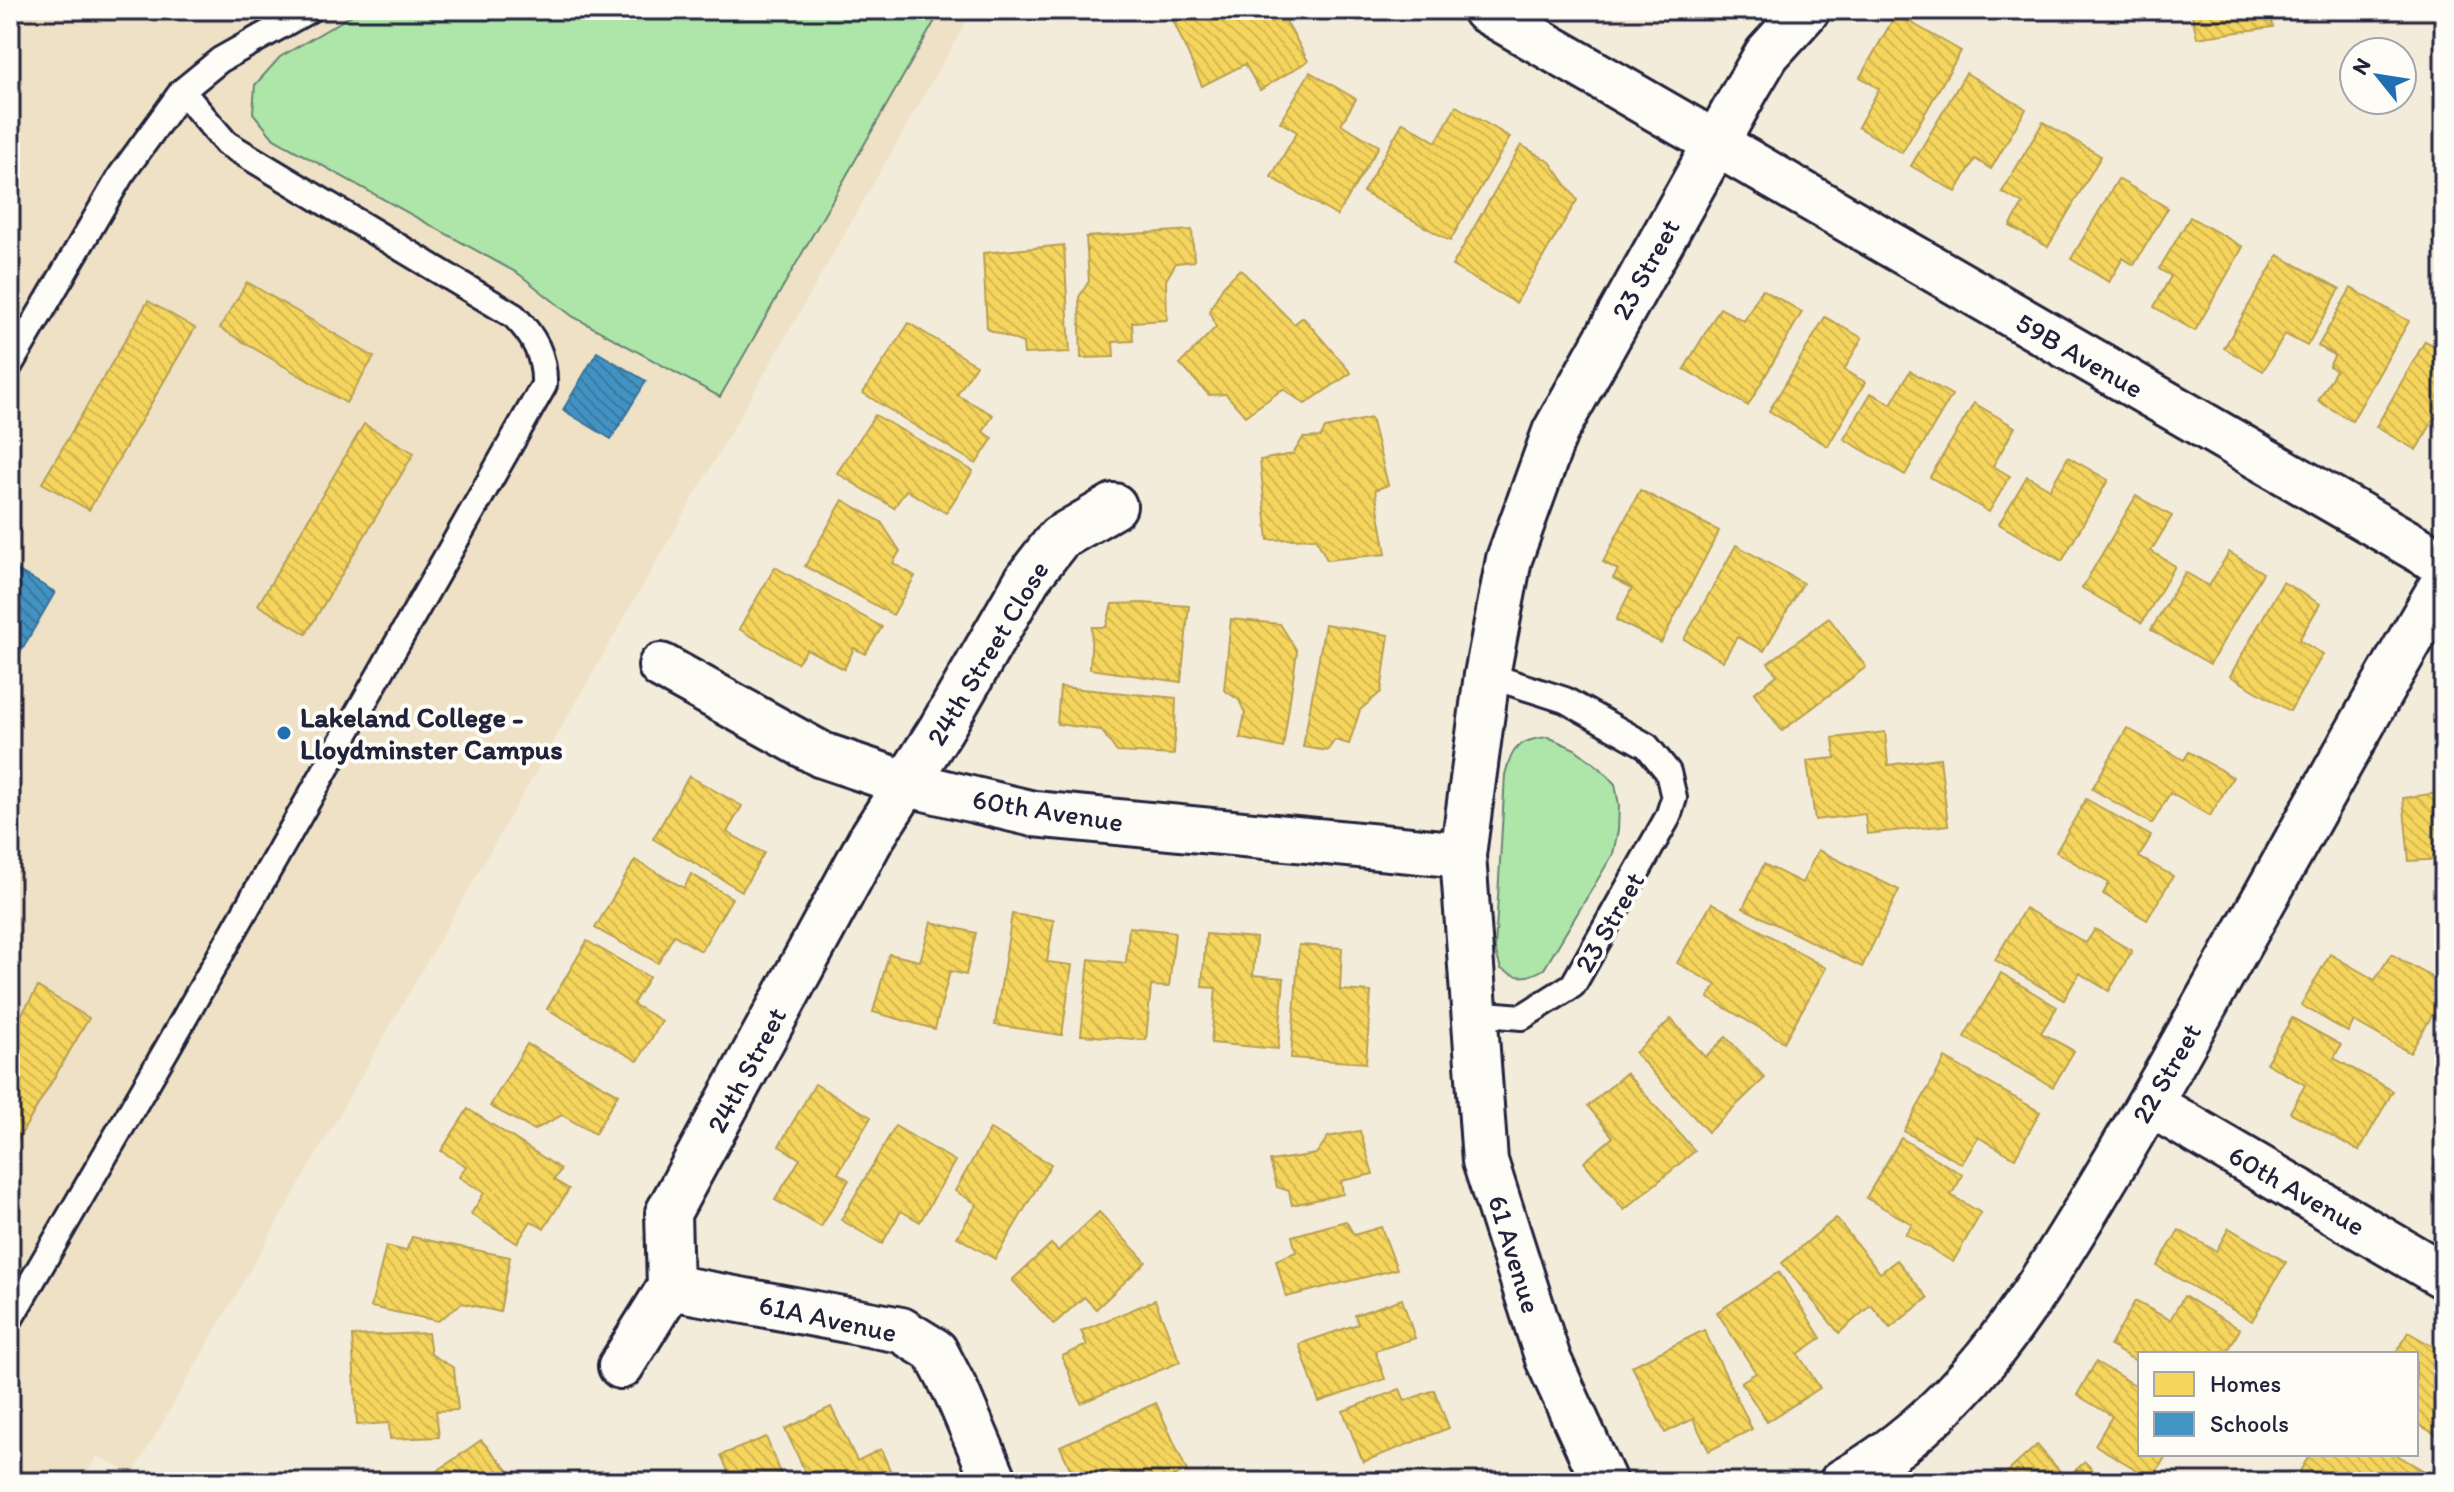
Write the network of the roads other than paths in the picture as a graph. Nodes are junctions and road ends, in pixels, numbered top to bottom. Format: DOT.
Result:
graph roads {
  1 [pos="309,10"];
  2 [pos="1485,10"];
  3 [pos="1777,10"];
  4 [pos="1807,10"];
  5 [pos="1767,54"];
  6 [pos="182,91"];
  7 [pos="1718,144"];
  8 [pos="10,365"];
  9 [pos="1114,506"];
  10 [pos="2444,564"];
  11 [pos="2438,607"];
  12 [pos="661,666"];
  13 [pos="1487,675"];
  14 [pos="908,784"];
  15 [pos="1463,855"];
  16 [pos="1473,1013"];
  17 [pos="2150,1104"];
  18 [pos="2444,1276"];
  19 [pos="670,1287"];
  20 [pos="10,1319"];
  21 [pos="621,1366"];
  22 [pos="995,1482"];
  23 [pos="1604,1482"];
  24 [pos="1842,1482"];
  1 -- 6 [label="lane"];
  2 -- 7 [label="street, 59B Avenue"];
  3 -- 5 [label="street, 23 Street"];
  4 -- 5 [label="street, 23 Street"];
  5 -- 7 [label="street, 23 Street"];
  6 -- 8 [label="lane"];
  6 -- 20 [label="lane"];
  7 -- 10 [label="street, 59B Avenue"];
  7 -- 13 [label="street, 23 Street"];
  9 -- 14 [label="street, 24th Street Close"];
  11 -- 17 [label="street, 22 Street"];
  12 -- 14 [label="street, 60th Avenue"];
  13 -- 15 [label="street, 23 Street"];
  13 -- 16 [label="lane, 23 Street"];
  14 -- 15 [label="street, 60th Avenue"];
  14 -- 19 [label="street, 24th Street"];
  15 -- 16 [label="street, 23 Street"];
  16 -- 23 [label="street, 61 Avenue"];
  17 -- 18 [label="street, 60th Avenue"];
  17 -- 24 [label="street, 22 Street"];
  19 -- 21 [label="street"];
  19 -- 22 [label="street, 61A Avenue"];
}
